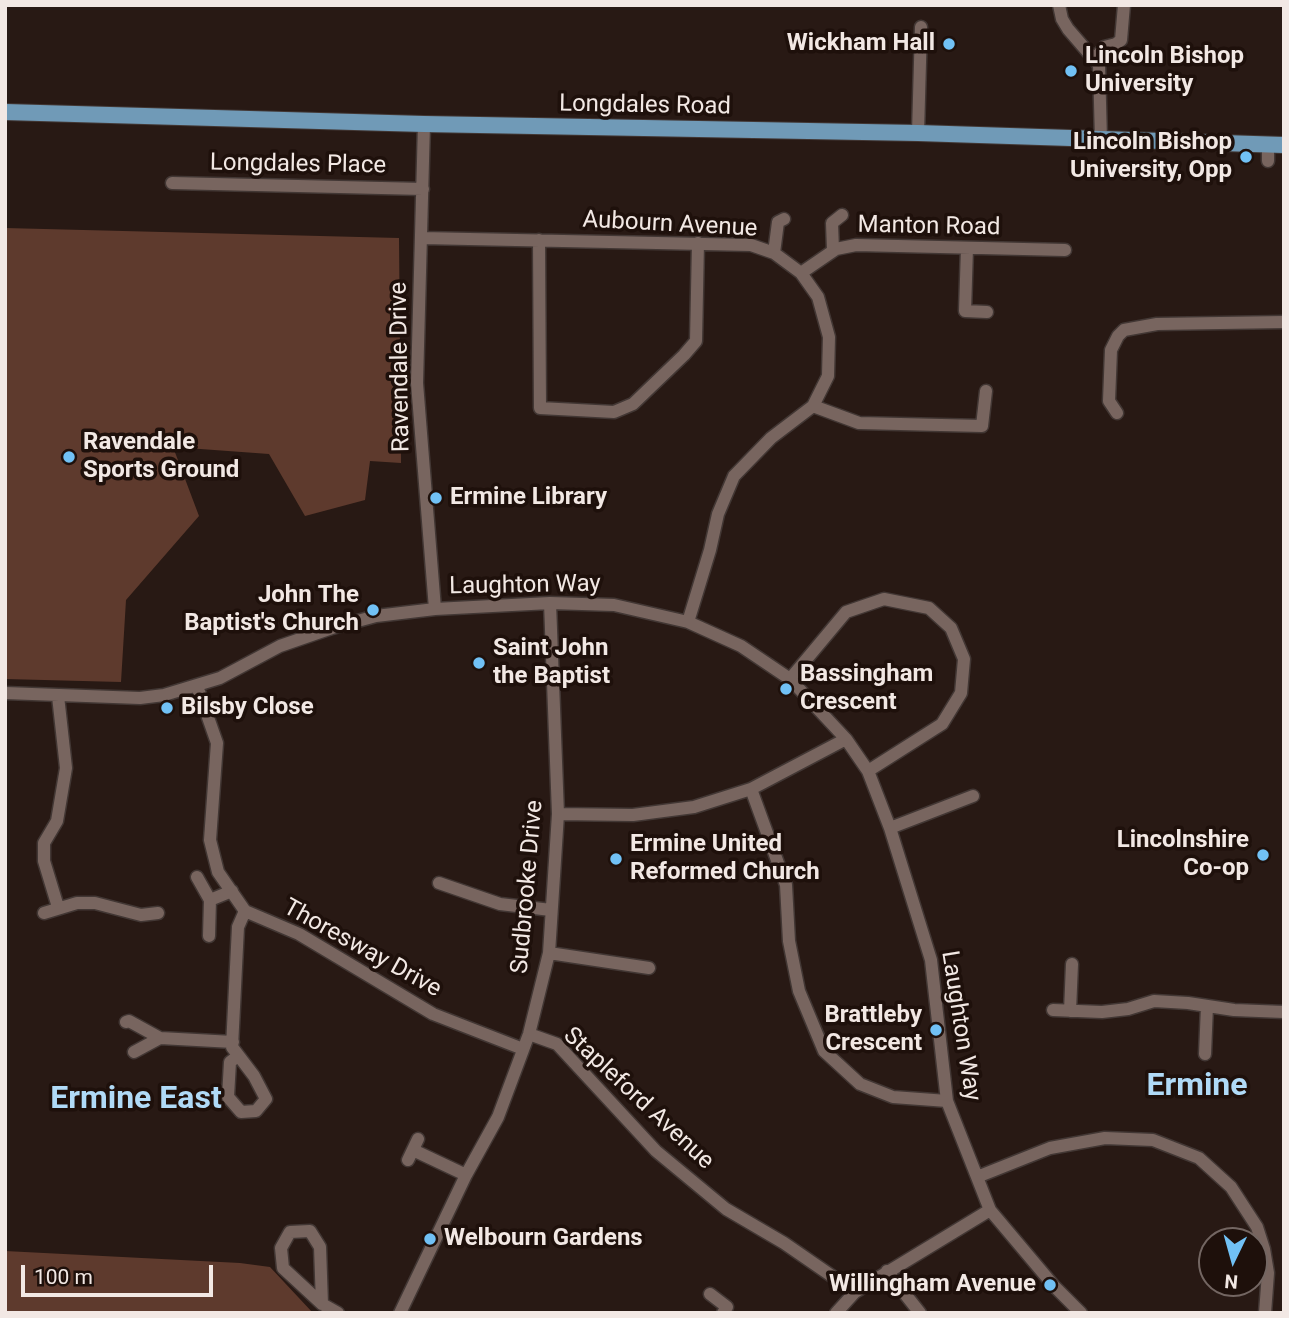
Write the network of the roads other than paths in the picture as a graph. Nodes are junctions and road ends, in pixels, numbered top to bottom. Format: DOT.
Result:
graph roads {
  1 [pos="1059,5"];
  2 [pos="1124,5"];
  3 [pos="921,27"];
  4 [pos="1099,65"];
  5 [pos="5,112"];
  6 [pos="424,124"];
  7 [pos="918,134"];
  8 [pos="1101,140"];
  9 [pos="1273,151"];
  10 [pos="172,183"];
  11 [pos="423,189"];
  12 [pos="842,215"];
  13 [pos="784,219"];
  14 [pos="422,238"];
  15 [pos="539,240"];
  16 [pos="698,243"];
  17 [pos="967,248"];
  18 [pos="833,250"];
  19 [pos="1065,250"];
  20 [pos="774,253"];
  21 [pos="801,273"];
  22 [pos="987,312"];
  23 [pos="1284,322"];
  24 [pos="986,391"];
  25 [pos="813,406"];
  26 [pos="1117,413"];
  27 [pos="550,603"];
  28 [pos="435,608"];
  29 [pos="688,622"];
  30 [pos="790,679"];
  31 [pos="197,686"];
  32 [pos="5,694"];
  33 [pos="58,696"];
  34 [pos="846,739"];
  35 [pos="868,771"];
  36 [pos="751,789"];
  37 [pos="973,796"];
  38 [pos="558,814"];
  39 [pos="890,828"];
  40 [pos="197,877"];
  41 [pos="439,883"];
  42 [pos="232,891"];
  43 [pos="210,900"];
  44 [pos="58,907"];
  45 [pos="551,910"];
  46 [pos="246,911"];
  47 [pos="44,913"];
  48 [pos="158,913"];
  49 [pos="209,936"];
  50 [pos="549,953"];
  51 [pos="1072,964"];
  52 [pos="649,968"];
  53 [pos="1207,1006"];
  54 [pos="1053,1010"];
  55 [pos="1070,1010"];
  56 [pos="1284,1012"];
  57 [pos="126,1022"];
  58 [pos="529,1034"];
  59 [pos="160,1038"];
  60 [pos="233,1042"];
  61 [pos="523,1049"];
  62 [pos="134,1052"];
  63 [pos="1205,1054"];
  64 [pos="238,1056"];
  65 [pos="947,1101"];
  66 [pos="413,1150"];
  67 [pos="466,1175"];
  68 [pos="977,1177"];
  69 [pos="990,1210"];
  70 [pos="887,1271"];
  71 [pos="855,1292"];
  72 [pos="710,1294"];
  73 [pos="323,1304"];
  74 [pos="402,1312"];
  75 [pos="338,1313"];
  76 [pos="723,1313"];
  77 [pos="836,1313"];
  78 [pos="920,1313"];
  79 [pos="1081,1313"];
  80 [pos="1265,1313"];
  1 -- 4 [label="street"];
  2 -- 4 [label="street"];
  3 -- 7 [label="street"];
  4 -- 8 [label="street"];
  5 -- 6 [label="main road, Longdales Road"];
  6 -- 7 [label="main road, Longdales Road"];
  6 -- 11 [label="street, Ravendale Drive"];
  7 -- 8 [label="main road, Longdales Road"];
  8 -- 9 [label="main road, Longdales Road"];
  10 -- 11 [label="street, Longdales Place"];
  11 -- 14 [label="street, Ravendale Drive"];
  12 -- 18 [label="street"];
  13 -- 20 [label="street"];
  14 -- 15 [label="street, Aubourn Avenue"];
  14 -- 28 [label="street, Ravendale Drive"];
  15 -- 16 [label="street, Aubourn Avenue"];
  15 -- 16 [label="street"];
  16 -- 20 [label="street, Aubourn Avenue"];
  17 -- 18 [label="street, Manton Road"];
  17 -- 19 [label="street, Manton Road"];
  17 -- 22 [label="street"];
  18 -- 21 [label="street, Manton Road"];
  20 -- 21 [label="street, Aubourn Avenue"];
  21 -- 25 [label="street, Aubourn Avenue"];
  23 -- 26 [label="street"];
  24 -- 25 [label="street"];
  25 -- 29 [label="street, Aubourn Avenue"];
  27 -- 28 [label="street, Laughton Way"];
  27 -- 29 [label="street, Laughton Way"];
  27 -- 38 [label="street, Sudbrooke Drive"];
  28 -- 31 [label="street, Laughton Way"];
  29 -- 30 [label="street, Laughton Way"];
  30 -- 34 [label="street, Laughton Way"];
  30 -- 35 [label="street"];
  31 -- 33 [label="street, Laughton Way"];
  31 -- 42 [label="street, Thoresway Drive"];
  32 -- 33 [label="street, Laughton Way"];
  33 -- 44 [label="street"];
  34 -- 35 [label="street, Laughton Way"];
  34 -- 36 [label="street"];
  35 -- 39 [label="street, Laughton Way"];
  36 -- 38 [label="street"];
  36 -- 65 [label="street"];
  37 -- 39 [label="street"];
  38 -- 45 [label="street, Sudbrooke Drive"];
  39 -- 65 [label="street, Laughton Way"];
  40 -- 43 [label="street"];
  41 -- 45 [label="street"];
  42 -- 43 [label="street"];
  42 -- 46 [label="street, Thoresway Drive"];
  43 -- 49 [label="street"];
  44 -- 47 [label="street"];
  44 -- 48 [label="street"];
  45 -- 50 [label="street, Sudbrooke Drive"];
  46 -- 60 [label="street"];
  46 -- 61 [label="street, Thoresway Drive"];
  50 -- 52 [label="street"];
  50 -- 58 [label="street, Sudbrooke Drive"];
  51 -- 55 [label="street"];
  53 -- 55 [label="street"];
  53 -- 56 [label="street"];
  53 -- 63 [label="street"];
  54 -- 55 [label="street"];
  57 -- 59 [label="street"];
  58 -- 61 [label="street, Sudbrooke Drive"];
  58 -- 71 [label="street, Stapleford Avenue"];
  59 -- 60 [label="street"];
  59 -- 62 [label="street"];
  60 -- 64 [label="street"];
  61 -- 67 [label="street, Sudbrooke Drive"];
  65 -- 68 [label="street, Laughton Way"];
  66 -- 67 [label="street"];
  67 -- 74 [label="street, Sudbrooke Drive"];
  68 -- 69 [label="street, Laughton Way"];
  68 -- 80 [label="street"];
  69 -- 70 [label="street"];
  69 -- 79 [label="street, Laughton Way"];
  70 -- 71 [label="street"];
  70 -- 78 [label="street"];
  71 -- 77 [label="street"];
  72 -- 76 [label="street"];
  73 -- 73 [label="street"];
  73 -- 75 [label="street"];
}
